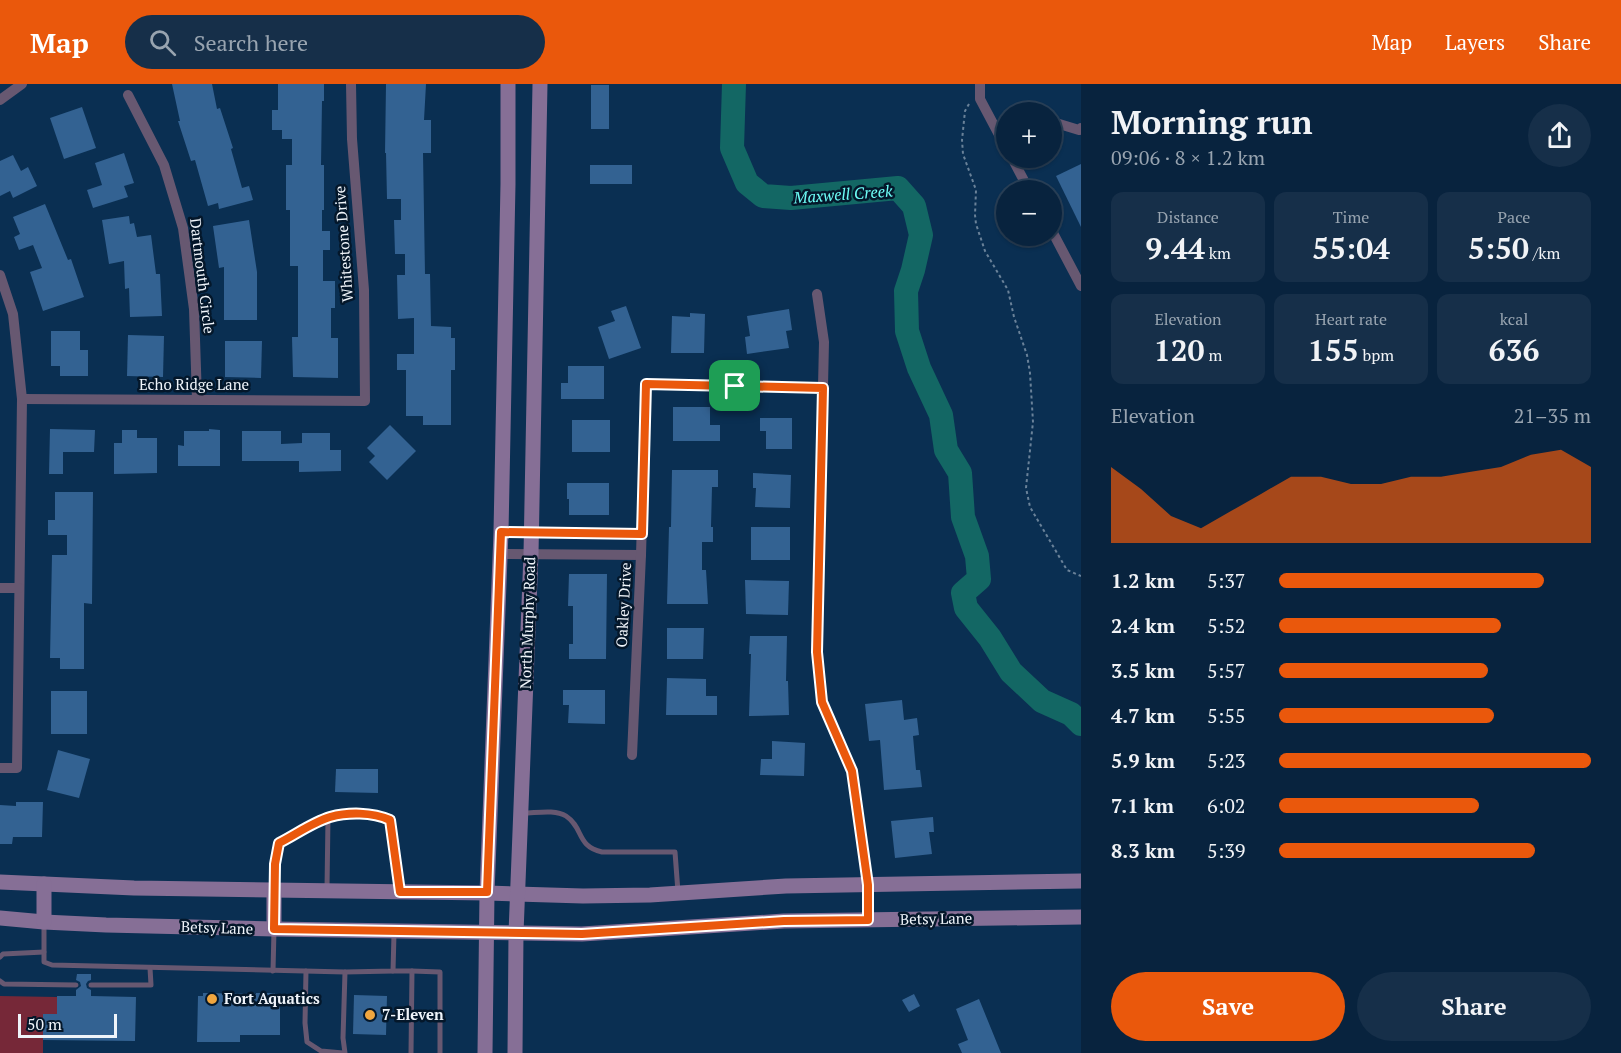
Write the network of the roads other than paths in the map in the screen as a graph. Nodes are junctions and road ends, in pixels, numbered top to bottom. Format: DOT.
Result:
graph roads {
  1 [pos="22,84"];
  2 [pos="351,84"];
  3 [pos="508,84"];
  4 [pos="540,84"];
  5 [pos="980,84"];
  6 [pos="128,95"];
  7 [pos="0,100"];
  8 [pos="1062,125"];
  9 [pos="1081,128"];
  10 [pos="996,129"];
  11 [pos="1060,246"];
  12 [pos="0,275"];
  13 [pos="1081,286"];
  14 [pos="818,294"];
  15 [pos="823,388"];
  16 [pos="22,399"];
  17 [pos="196,399"];
  18 [pos="365,401"];
  19 [pos="501,532"];
  20 [pos="531,533"];
  21 [pos="642,534"];
  22 [pos="500,554"];
  23 [pos="531,554"];
  24 [pos="641,555"];
  25 [pos="0,588"];
  26 [pos="19,588"];
  27 [pos="632,755"];
  28 [pos="0,768"];
  29 [pos="521,813"];
  30 [pos="328,818"];
  31 [pos="1081,881"];
  32 [pos="0,882"];
  33 [pos="44,884"];
  34 [pos="868,885"];
  35 [pos="274,890"];
  36 [pos="327,891"];
  37 [pos="400,892"];
  38 [pos="487,892"];
  39 [pos="678,893"];
  40 [pos="518,894"];
  41 [pos="1081,917"];
  42 [pos="0,918"];
  43 [pos="868,920"];
  44 [pos="44,922"];
  45 [pos="274,929"];
  46 [pos="394,930"];
  47 [pos="487,933"];
  48 [pos="516,933"];
  49 [pos="44,952"];
  50 [pos="0,957"];
  51 [pos="150,968"];
  52 [pos="273,971"];
  53 [pos="306,971"];
  54 [pos="393,971"];
  55 [pos="412,971"];
  56 [pos="345,972"];
  57 [pos="0,981"];
  58 [pos="76,985"];
  59 [pos="91,985"];
  60 [pos="344,1053"];
  61 [pos="411,1053"];
  62 [pos="440,1053"];
  63 [pos="485,1053"];
  64 [pos="515,1053"];
  1 -- 7 [label="street"];
  2 -- 18 [label="street, Whitestone Drive"];
  3 -- 19 [label="main road, North Murphy Road"];
  4 -- 20 [label="main road, North Murphy Road"];
  5 -- 10 [label="street"];
  6 -- 17 [label="street, Dartmouth Circle"];
  8 -- 9 [label="street"];
  11 -- 13 [label="street"];
  12 -- 16 [label="street"];
  14 -- 15 [label="street"];
  15 -- 21 [label="street, Oakley Drive"];
  15 -- 34 [label="street"];
  16 -- 17 [label="street, Echo Ridge Lane"];
  16 -- 26 [label="street"];
  17 -- 18 [label="street, Echo Ridge Lane"];
  19 -- 20 [label="street"];
  19 -- 22 [label="main road, North Murphy Road"];
  20 -- 21 [label="street"];
  20 -- 23 [label="main road, North Murphy Road"];
  21 -- 24 [label="street, Oakley Drive"];
  22 -- 23 [label="street"];
  22 -- 38 [label="main road, North Murphy Road"];
  23 -- 24 [label="street"];
  23 -- 29 [label="main road, North Murphy Road"];
  24 -- 27 [label="street, Oakley Drive"];
  25 -- 26 [label="street"];
  26 -- 28 [label="street"];
  29 -- 39 [label="lane"];
  29 -- 40 [label="main road, North Murphy Road"];
  30 -- 35 [label="lane"];
  30 -- 36 [label="lane"];
  30 -- 37 [label="lane"];
  31 -- 34 [label="main road"];
  32 -- 33 [label="main road"];
  33 -- 35 [label="main road"];
  33 -- 44 [label="main road"];
  34 -- 39 [label="main road"];
  34 -- 43 [label="street"];
  35 -- 36 [label="main road"];
  35 -- 45 [label="main road"];
  36 -- 37 [label="main road"];
  37 -- 38 [label="main road"];
  38 -- 40 [label="main road"];
  38 -- 47 [label="main road, North Murphy Road"];
  39 -- 40 [label="main road"];
  40 -- 48 [label="main road, North Murphy Road"];
  41 -- 43 [label="main road, Betsy Lane"];
  42 -- 44 [label="main road, Betsy Lane"];
  43 -- 48 [label="main road, Betsy Lane"];
  44 -- 45 [label="main road, Betsy Lane"];
  44 -- 49 [label="lane"];
  45 -- 46 [label="main road, Betsy Lane"];
  45 -- 52 [label="lane"];
  46 -- 47 [label="main road, Betsy Lane"];
  46 -- 54 [label="lane"];
  47 -- 48 [label="main road, Betsy Lane"];
  47 -- 63 [label="main road, North Murphy Road"];
  48 -- 64 [label="main road, North Murphy Road"];
  49 -- 50 [label="lane"];
  49 -- 51 [label="lane"];
  51 -- 52 [label="lane"];
  51 -- 59 [label="lane"];
  52 -- 53 [label="lane"];
  53 -- 56 [label="lane"];
  53 -- 60 [label="lane"];
  54 -- 55 [label="lane"];
  54 -- 56 [label="lane"];
  55 -- 61 [label="lane"];
  55 -- 62 [label="lane"];
  56 -- 60 [label="lane"];
  57 -- 58 [label="lane"];
}
